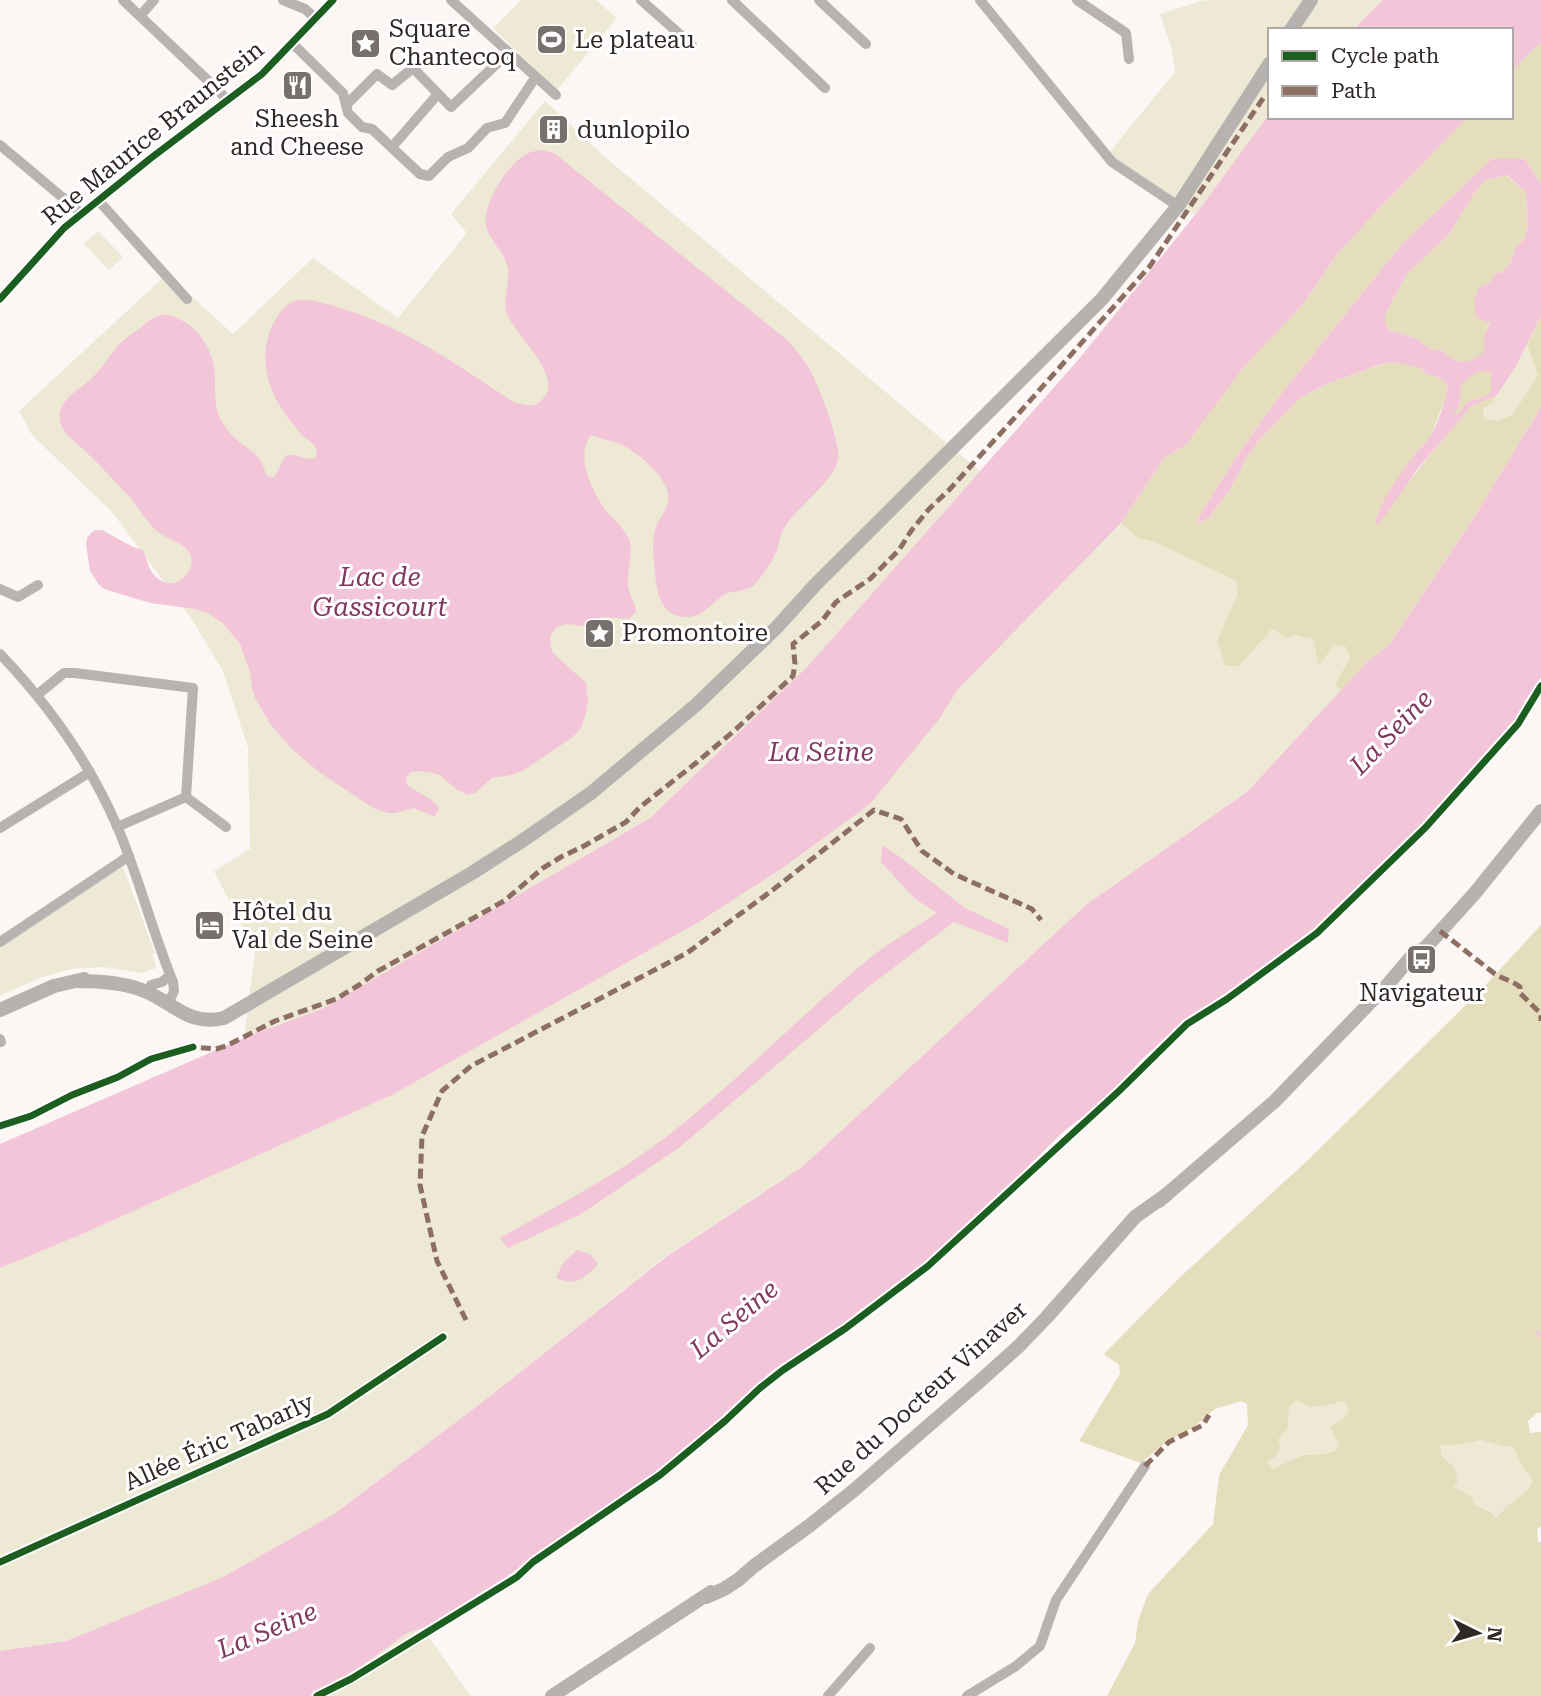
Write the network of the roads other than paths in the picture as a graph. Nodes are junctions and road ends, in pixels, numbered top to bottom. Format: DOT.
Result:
graph roads {
  1 [pos="123,0"];
  2 [pos="154,0"];
  3 [pos="282,0"];
  4 [pos="334,0"];
  5 [pos="451,0"];
  6 [pos="641,0"];
  7 [pos="732,0"];
  8 [pos="819,0"];
  9 [pos="980,0"];
  10 [pos="1077,0"];
  11 [pos="1311,0"];
  12 [pos="140,16"];
  13 [pos="316,19"];
  14 [pos="1292,28"];
  15 [pos="292,43"];
  16 [pos="866,44"];
  17 [pos="692,45"];
  18 [pos="508,53"];
  19 [pos="1129,59"];
  20 [pos="1268,66"];
  21 [pos="536,78"];
  22 [pos="825,88"];
  23 [pos="438,94"];
  24 [pos="556,95"];
  25 [pos="227,101"];
  26 [pos="346,105"];
  27 [pos="0,145"];
  28 [pos="392,147"];
  29 [pos="98,200"];
  30 [pos="1178,206"];
  31 [pos="81,213"];
  32 [pos="0,299"];
  33 [pos="187,299"];
  34 [pos="37,585"];
  35 [pos="0,589"];
  36 [pos="1,656"];
  37 [pos="37,695"];
  38 [pos="90,772"];
  39 [pos="186,797"];
  40 [pos="1541,811"];
  41 [pos="117,827"];
  42 [pos="226,827"];
  43 [pos="0,828"];
  44 [pos="129,856"];
  45 [pos="0,942"];
  46 [pos="170,974"];
  47 [pos="163,995"];
  48 [pos="0,1010"];
  49 [pos="443,1337"];
  50 [pos="1145,1466"];
  51 [pos="0,1562"];
  52 [pos="870,1648"];
  53 [pos="552,1696"];
  54 [pos="828,1696"];
  55 [pos="967,1696"];
  1 -- 12 [label="street"];
  2 -- 12 [label="street"];
  3 -- 13 [label="street"];
  4 -- 13 [label="street, Rue Maurice Braunstein"];
  5 -- 18 [label="street"];
  6 -- 17 [label="street"];
  7 -- 22 [label="street"];
  8 -- 16 [label="street"];
  9 -- 30 [label="street"];
  10 -- 19 [label="street"];
  11 -- 14 [label="main road"];
  12 -- 25 [label="street"];
  13 -- 15 [label="street, Rue Maurice Braunstein"];
  15 -- 25 [label="street, Rue Maurice Braunstein"];
  15 -- 26 [label="street"];
  18 -- 21 [label="street"];
  18 -- 23 [label="street"];
  20 -- 30 [label="main road"];
  21 -- 24 [label="street"];
  21 -- 28 [label="street"];
  23 -- 26 [label="street"];
  23 -- 28 [label="street"];
  25 -- 29 [label="street, Rue Maurice Braunstein"];
  26 -- 28 [label="street"];
  27 -- 31 [label="street"];
  29 -- 31 [label="street, Rue Maurice Braunstein"];
  29 -- 33 [label="street"];
  30 -- 47 [label="main road"];
  31 -- 32 [label="street, Rue Maurice Braunstein"];
  34 -- 35 [label="street"];
  36 -- 37 [label="street"];
  37 -- 38 [label="street"];
  37 -- 39 [label="street"];
  38 -- 41 [label="street"];
  38 -- 43 [label="street"];
  39 -- 41 [label="street"];
  39 -- 42 [label="street"];
  40 -- 53 [label="main road, Rue du Docteur Vinaver"];
  41 -- 44 [label="street"];
  44 -- 45 [label="street"];
  44 -- 46 [label="street"];
  46 -- 47 [label="street"];
  46 -- 47 [label="street"];
  47 -- 48 [label="main road"];
  49 -- 51 [label="street, Allée Éric Tabarly"];
  50 -- 55 [label="street"];
  52 -- 54 [label="street"];
}
